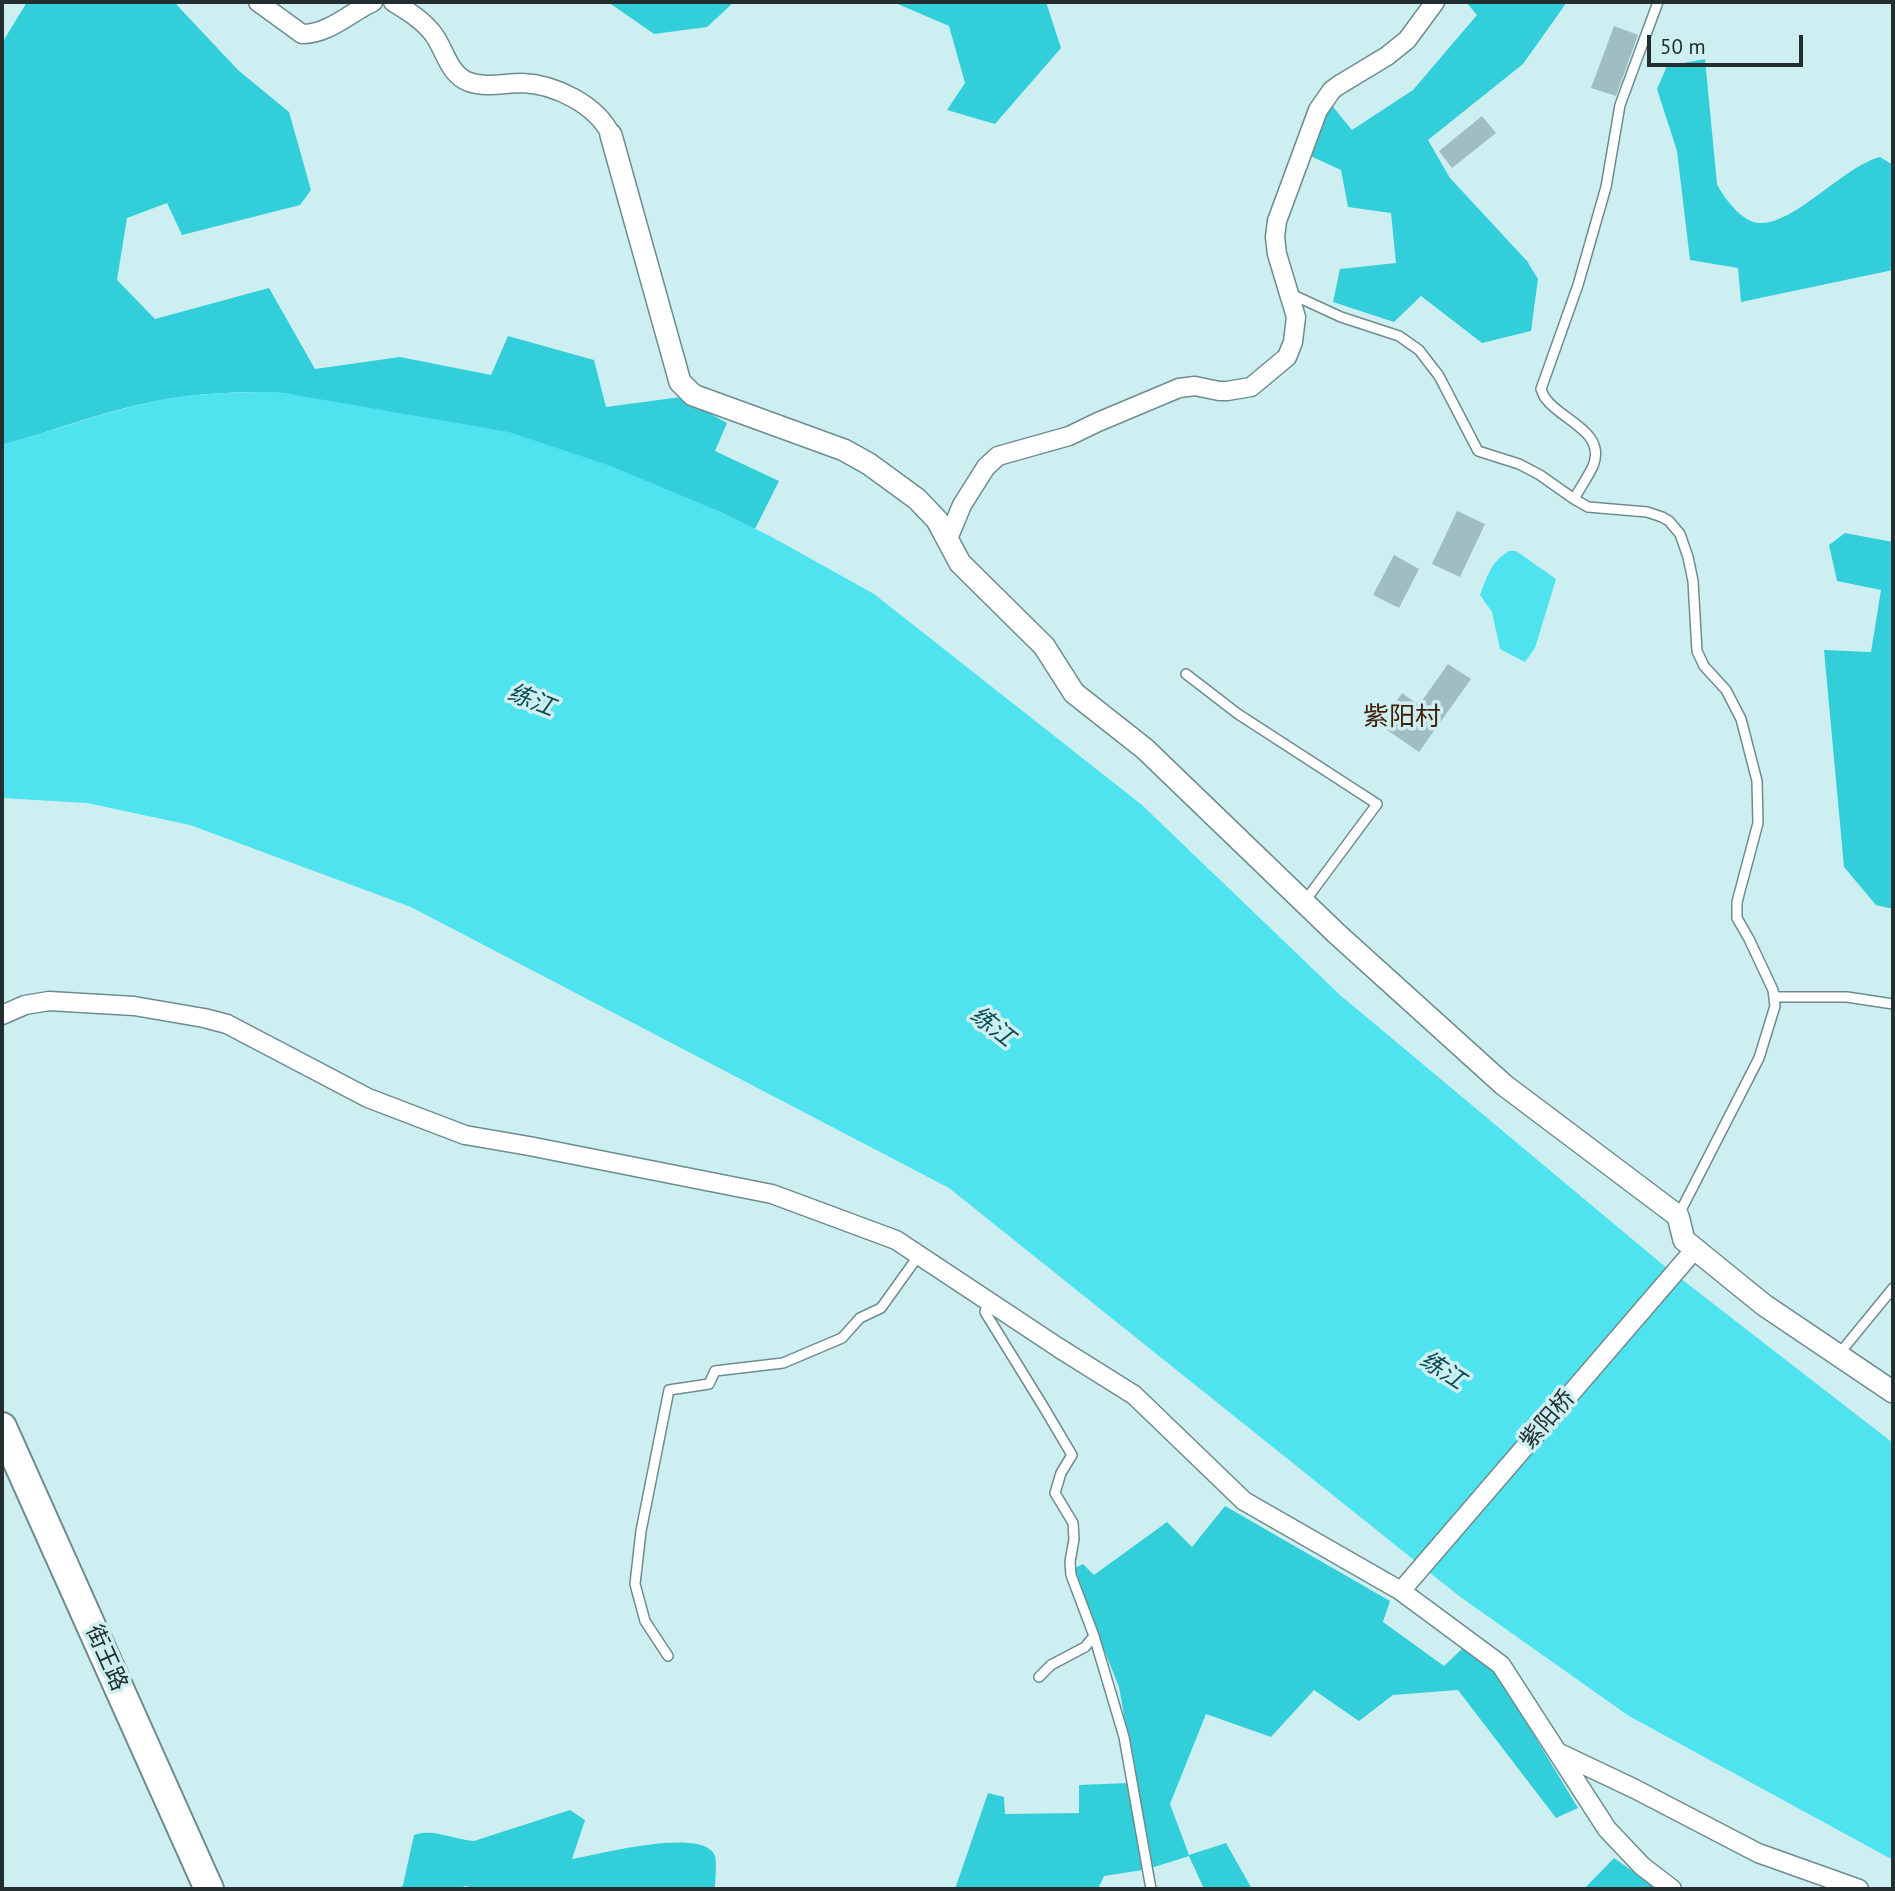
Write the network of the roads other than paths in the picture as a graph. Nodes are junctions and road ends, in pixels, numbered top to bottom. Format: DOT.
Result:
graph roads {
  1 [pos="258,2"];
  2 [pos="373,2"];
  3 [pos="393,2"];
  4 [pos="1436,2"];
  5 [pos="1658,2"];
  6 [pos="611,135"];
  7 [pos="1289,293"];
  8 [pos="1574,499"];
  9 [pos="947,541"];
  10 [pos="1186,674"];
  11 [pos="1304,902"];
  12 [pos="1774,997"];
  13 [pos="1893,1004"];
  14 [pos="2,1016"];
  15 [pos="1678,1216"];
  16 [pos="1695,1249"];
  17 [pos="919,1255"];
  18 [pos="1893,1288"];
  19 [pos="988,1301"];
  20 [pos="1838,1355"];
  21 [pos="1893,1392"];
  22 [pos="2,1427"];
  23 [pos="1401,1591"];
  24 [pos="1094,1636"];
  25 [pos="668,1656"];
  26 [pos="1039,1677"];
  27 [pos="1557,1752"];
  28 [pos="209,1889"];
  29 [pos="1150,1889"];
  30 [pos="1672,1889"];
  31 [pos="1859,1889"];
  1 -- 2 [label="street"];
  3 -- 6 [label="street"];
  4 -- 7 [label="street"];
  5 -- 8 [label="lane"];
  6 -- 9 [label="street"];
  7 -- 8 [label="lane"];
  7 -- 9 [label="street"];
  8 -- 12 [label="lane"];
  9 -- 11 [label="street"];
  10 -- 11 [label="lane"];
  11 -- 15 [label="street"];
  12 -- 13 [label="lane"];
  12 -- 15 [label="lane"];
  14 -- 17 [label="street"];
  15 -- 16 [label="street"];
  16 -- 20 [label="street"];
  16 -- 23 [label="street, 紫阳桥"];
  17 -- 19 [label="street"];
  17 -- 25 [label="lane"];
  18 -- 20 [label="lane"];
  19 -- 23 [label="street"];
  19 -- 24 [label="lane"];
  20 -- 21 [label="street"];
  22 -- 28 [label="main road, 街王路"];
  23 -- 27 [label="street"];
  24 -- 26 [label="lane"];
  24 -- 29 [label="lane"];
  27 -- 30 [label="street"];
  27 -- 31 [label="street"];
}
